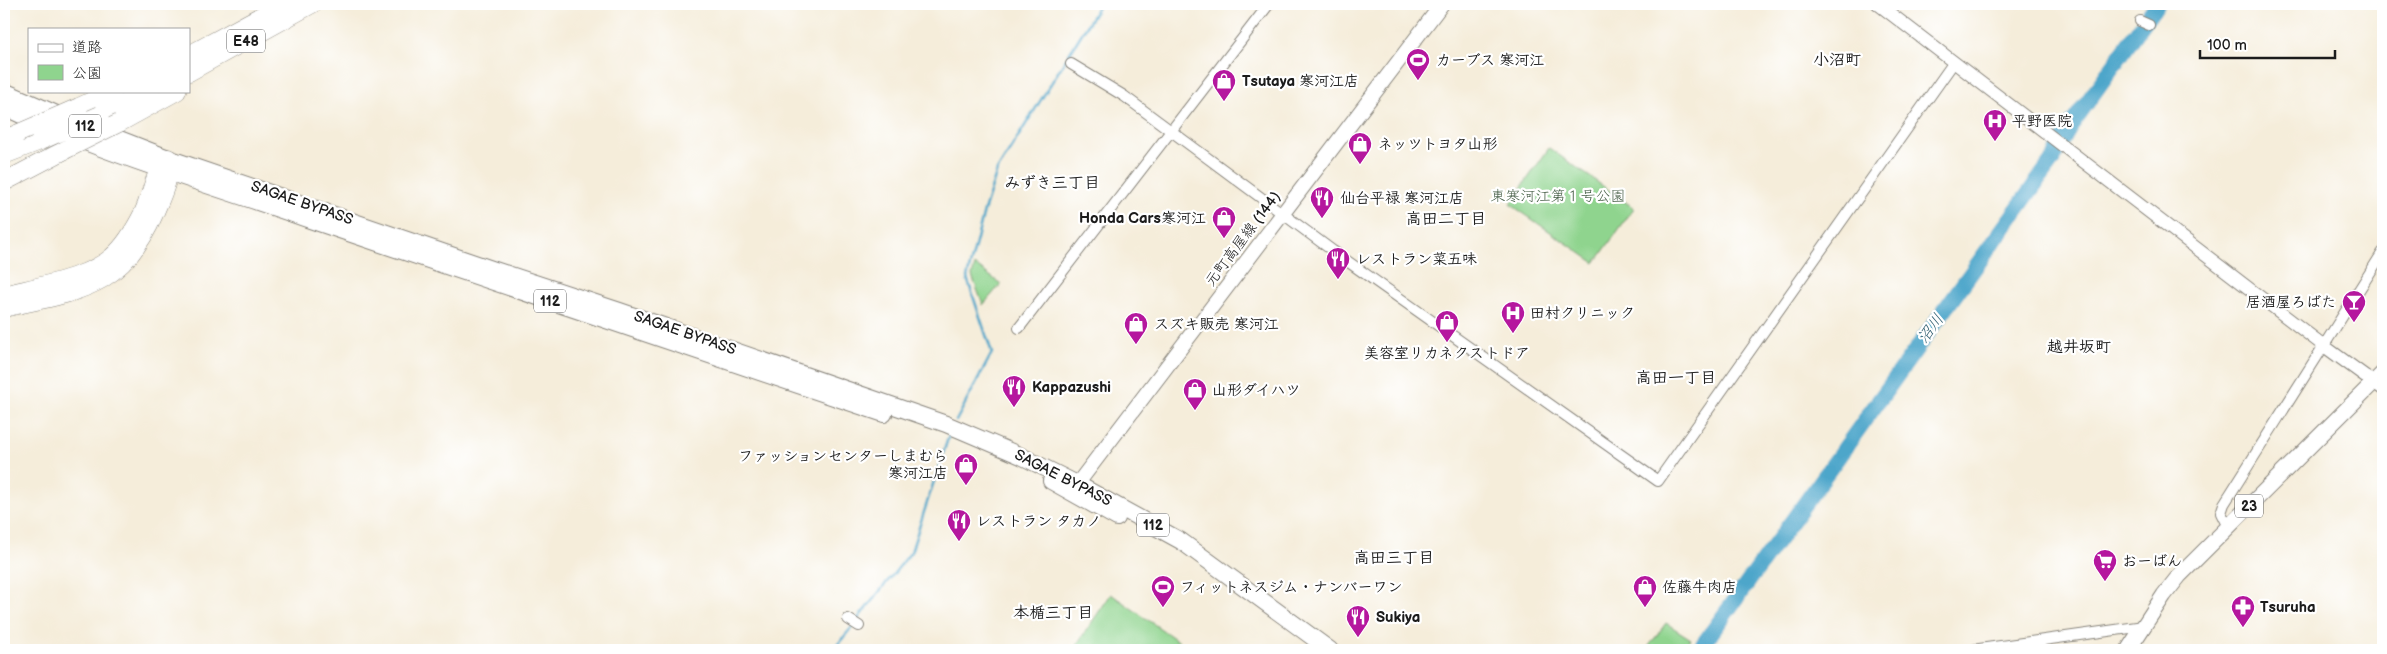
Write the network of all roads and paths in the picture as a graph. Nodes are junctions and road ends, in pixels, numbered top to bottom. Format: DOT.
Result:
graph roads {
  1 [pos="283,4"];
  2 [pos="1269,4"];
  3 [pos="1442,4"];
  4 [pos="1878,4"];
  5 [pos="307,7"];
  6 [pos="190,54"];
  7 [pos="1954,62"];
  8 [pos="1071,64"];
  9 [pos="190,71"];
  10 [pos="190,83"];
  11 [pos="4,91"];
  12 [pos="111,92"];
  13 [pos="147,92"];
  14 [pos="175,92"];
  15 [pos="4,108"];
  16 [pos="1172,131"];
  17 [pos="12,136"];
  18 [pos="4,155"];
  19 [pos="165,166"];
  20 [pos="4,182"];
  21 [pos="1283,214"];
  22 [pos="2383,252"];
  23 [pos="4,295"];
  24 [pos="4,308"];
  25 [pos="1019,328"];
  26 [pos="2324,346"];
  27 [pos="2380,381"];
  28 [pos="1074,488"];
  29 [pos="2228,527"];
  30 [pos="848,619"];
  31 [pos="859,626"];
  32 [pos="2144,626"];
  33 [pos="1315,650"];
  34 [pos="1330,650"];
  35 [pos="1972,650"];
  36 [pos="2128,650"];
  1 -- 6 [label="highway, E48"];
  2 -- 16 [label="street"];
  3 -- 21 [label="main road, 元町高屋線 (144)"];
  4 -- 7 [label="street"];
  5 -- 9 [label="highway, E48"];
  5 -- 10 [label="highway"];
  7 -- 21 [label="street"];
  7 -- 26 [label="street"];
  8 -- 16 [label="street"];
  11 -- 19 [label="highway, SAGAE BYPASS / 112"];
  12 -- 17 [label="highway, bridge"];
  13 -- 18 [label="highway, bridge"];
  14 -- 20 [label="highway, bridge"];
  15 -- 19 [label="highway, SAGAE BYPASS / 112"];
  16 -- 21 [label="street"];
  16 -- 25 [label="street"];
  19 -- 23 [label="highway"];
  19 -- 24 [label="highway"];
  19 -- 28 [label="highway, SAGAE BYPASS / 112"];
  21 -- 28 [label="main road, 元町高屋線 (144)"];
  22 -- 26 [label="street"];
  26 -- 27 [label="street"];
  26 -- 29 [label="street"];
  27 -- 29 [label="main road, 23"];
  28 -- 33 [label="highway, SAGAE BYPASS / 112"];
  28 -- 34 [label="highway, SAGAE BYPASS / 112"];
  29 -- 32 [label="main road, 23"];
  30 -- 31 [label="street"];
  32 -- 35 [label="street"];
  32 -- 36 [label="main road, 23"];
}
